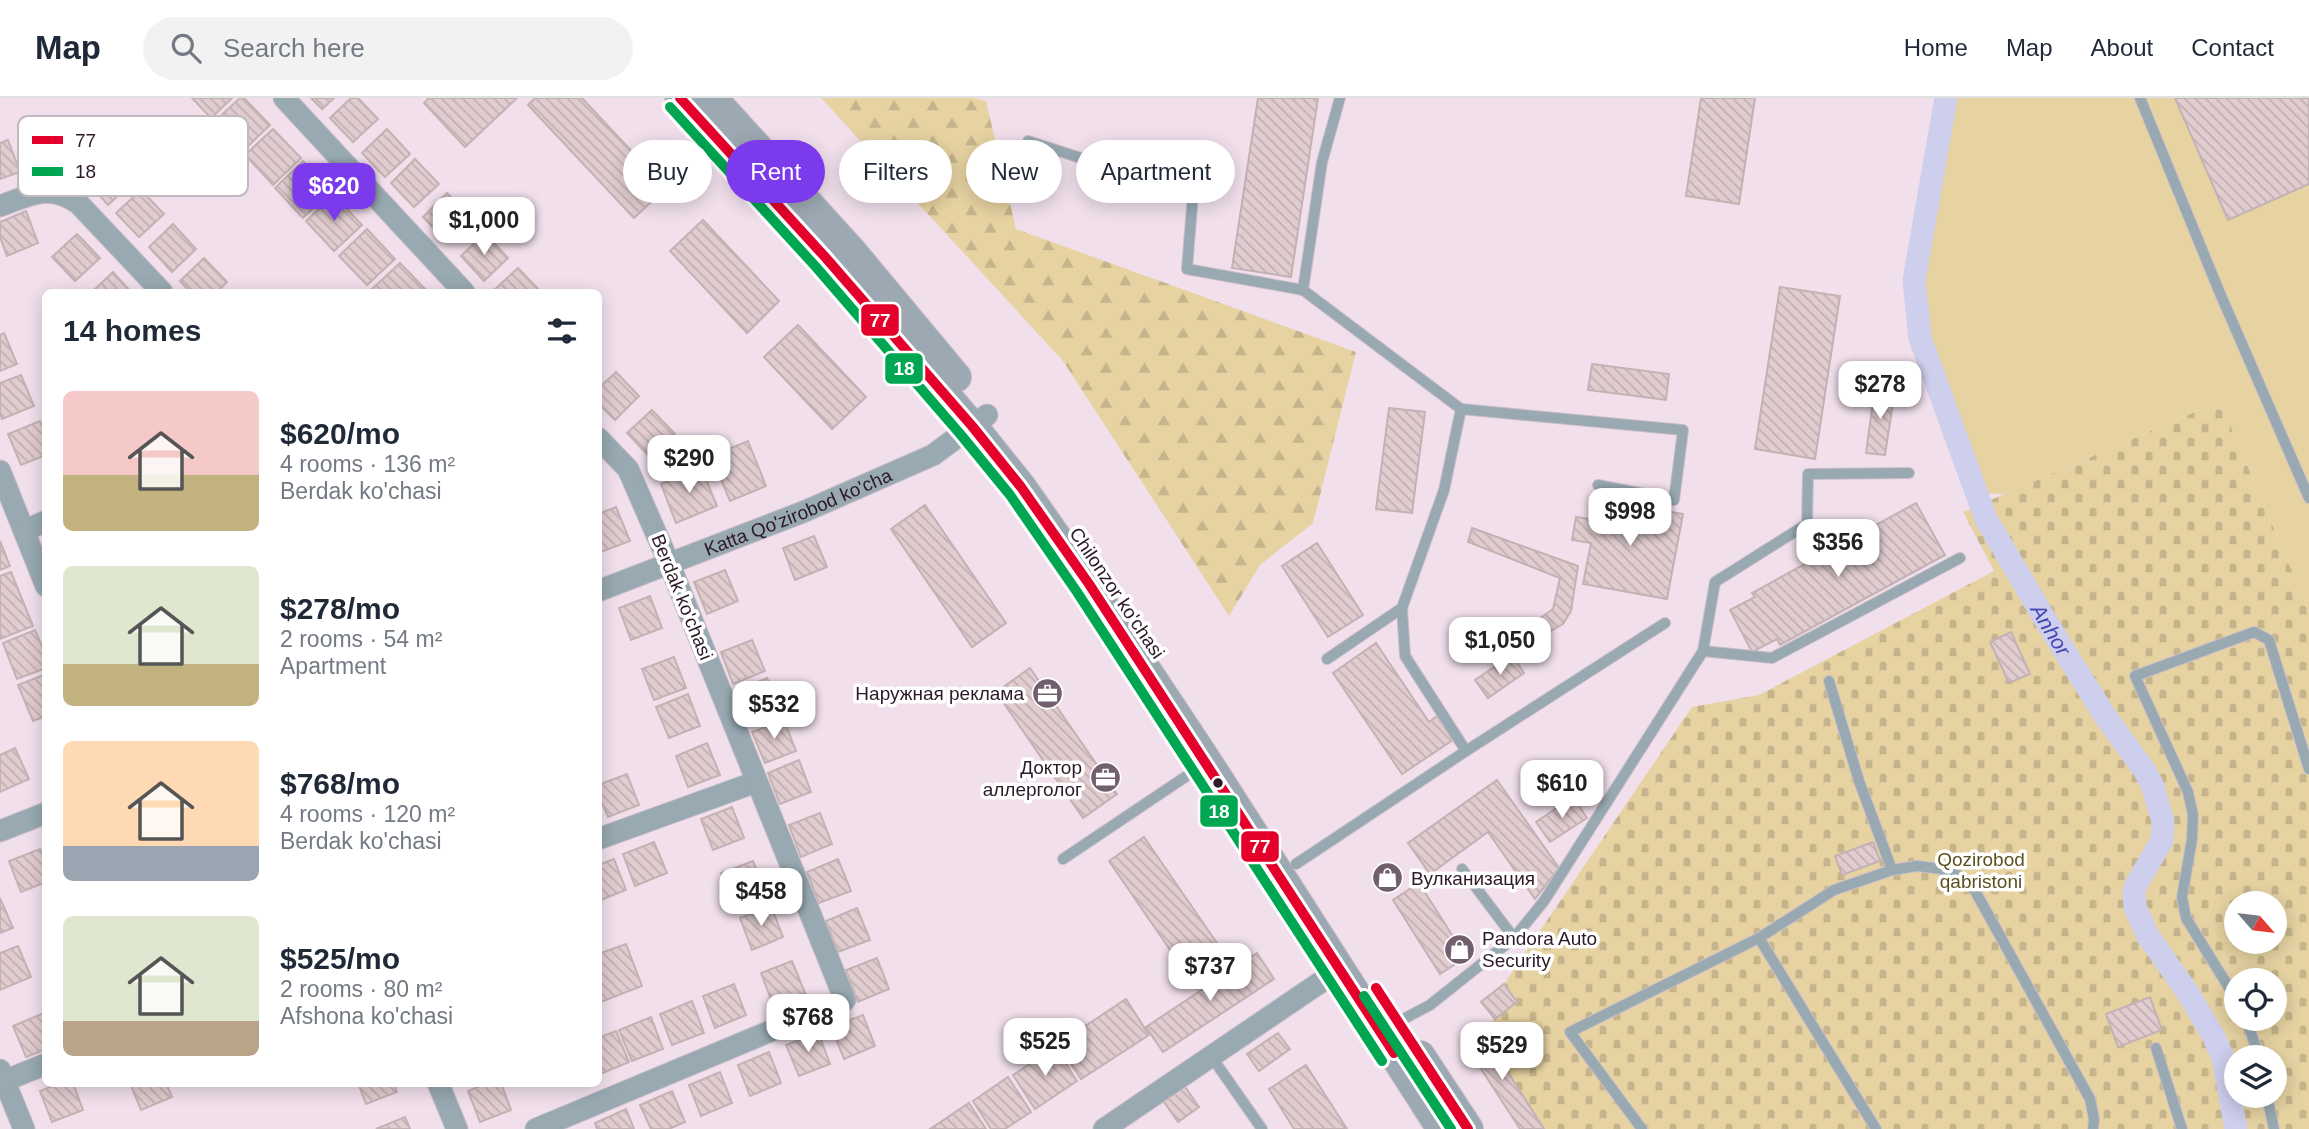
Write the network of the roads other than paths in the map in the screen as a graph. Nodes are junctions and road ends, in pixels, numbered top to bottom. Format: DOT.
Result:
graph roads {
  1 [pos="285,98"];
  2 [pos="680,98"];
  3 [pos="712,98"];
  4 [pos="1340,98"];
  5 [pos="2140,98"];
  6 [pos="1062,152"];
  7 [pos="29,196"];
  8 [pos="66,196"];
  9 [pos="0,206"];
  10 [pos="159,289"];
  11 [pos="461,289"];
  12 [pos="1303,290"];
  13 [pos="1461,409"];
  14 [pos="980,420"];
  15 [pos="602,442"];
  16 [pos="0,471"];
  17 [pos="1909,473"];
  18 [pos="1598,485"];
  19 [pos="2309,498"];
  20 [pos="42,523"];
  21 [pos="24,530"];
  22 [pos="1960,558"];
  23 [pos="669,563"];
  24 [pos="42,576"];
  25 [pos="602,589"];
  26 [pos="1402,608"];
  27 [pos="1665,623"];
  28 [pos="1703,651"];
  29 [pos="1327,659"];
  30 [pos="1829,681"];
  31 [pos="1466,751"];
  32 [pos="1207,762"];
  33 [pos="2309,769"];
  34 [pos="756,782"];
  35 [pos="42,815"];
  36 [pos="0,831"];
  37 [pos="602,838"];
  38 [pos="1063,859"];
  39 [pos="1296,864"];
  40 [pos="1462,869"];
  41 [pos="1892,870"];
  42 [pos="1514,938"];
  43 [pos="1759,938"];
  44 [pos="1348,964"];
  45 [pos="2224,980"];
  46 [pos="1398,1022"];
  47 [pos="2157,1048"];
  48 [pos="1211,1056"];
  49 [pos="42,1065"];
  50 [pos="2,1075"];
  51 [pos="440,1087"];
  52 [pos="2270,1108"];
  53 [pos="24,1129"];
  54 [pos="457,1129"];
  55 [pos="536,1129"];
  56 [pos="1104,1129"];
  57 [pos="1262,1129"];
  58 [pos="1442,1129"];
  59 [pos="1468,1129"];
  60 [pos="1642,1129"];
  61 [pos="1876,1129"];
  62 [pos="2093,1129"];
  63 [pos="2182,1129"];
  64 [pos="2274,1129"];
  1 -- 11 [label="street"];
  2 -- 14 [label="main road, Chilonzor ko'chasi"];
  3 -- 14 [label="main road, Chilonzor ko'chasi"];
  4 -- 12 [label="lane"];
  5 -- 19 [label="lane"];
  6 -- 12 [label="lane"];
  7 -- 9 [label="street"];
  8 -- 10 [label="street"];
  12 -- 13 [label="lane"];
  13 -- 18 [label="lane"];
  13 -- 26 [label="lane"];
  14 -- 23 [label="street, Katta Qo'zirobod ko'cha"];
  14 -- 32 [label="main road, Chilonzor ko'chasi"];
  14 -- 39 [label="main road, Chilonzor ko'chasi"];
  15 -- 23 [label="street, Berdak ko'chasi"];
  16 -- 21 [label="street"];
  17 -- 28 [label="lane"];
  20 -- 21 [label="street"];
  21 -- 24 [label="street"];
  22 -- 28 [label="lane"];
  23 -- 25 [label="street, Katta Qo'zirobod ko'cha"];
  23 -- 34 [label="street, Berdak ko'chasi"];
  26 -- 29 [label="lane"];
  26 -- 31 [label="lane"];
  27 -- 31 [label="lane"];
  28 -- 42 [label="lane"];
  30 -- 41 [label="lane"];
  31 -- 39 [label="lane"];
  32 -- 38 [label="lane"];
  32 -- 44 [label="main road, Chilonzor ko'chasi"];
  33 -- 45 [label="lane"];
  34 -- 37 [label="street"];
  34 -- 55 [label="street, Berdak ko'chasi"];
  35 -- 36 [label="street"];
  39 -- 44 [label="main road, Chilonzor ko'chasi"];
  40 -- 42 [label="lane"];
  41 -- 43 [label="lane"];
  41 -- 62 [label="lane"];
  42 -- 46 [label="lane"];
  43 -- 60 [label="lane"];
  43 -- 61 [label="lane"];
  44 -- 46 [label="main road, Chilonzor ko'chasi"];
  44 -- 48 [label="street"];
  44 -- 58 [label="main road, Chilonzor ko'chasi"];
  46 -- 59 [label="main road, Chilonzor ko'chasi"];
  47 -- 63 [label="lane"];
  48 -- 56 [label="street"];
  48 -- 57 [label="lane"];
  49 -- 50 [label="street"];
  50 -- 53 [label="street"];
  51 -- 54 [label="street"];
  52 -- 64 [label="lane"];
}
